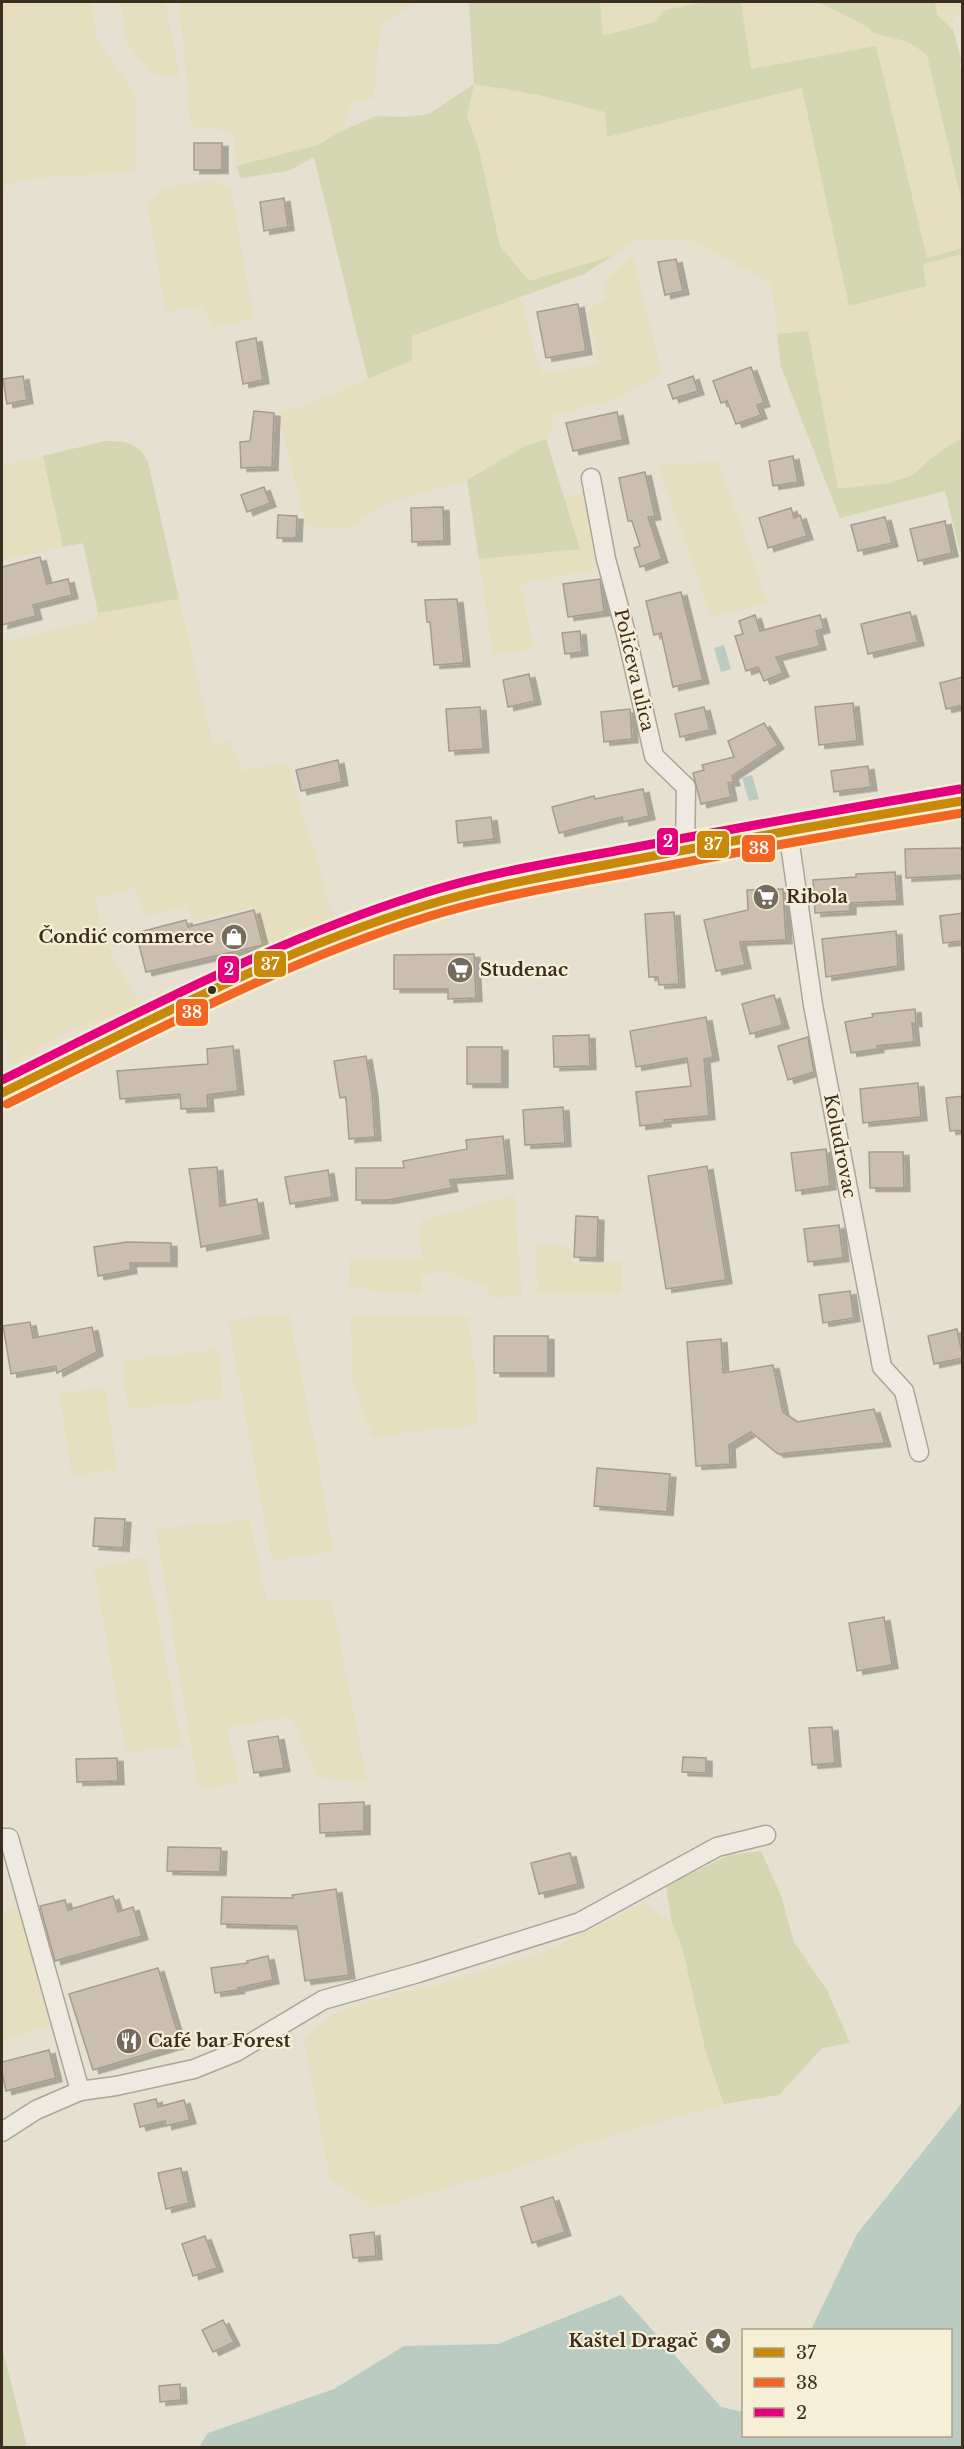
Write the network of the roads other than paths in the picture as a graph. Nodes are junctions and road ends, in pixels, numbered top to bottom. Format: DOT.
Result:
graph roads {
  1 [pos="591,478"];
  2 [pos="963,801"];
  3 [pos="788,830"];
  4 [pos="685,851"];
  5 [pos="2,1093"];
  6 [pos="919,1452"];
  7 [pos="766,1835"];
  8 [pos="2,1838"];
  9 [pos="80,2091"];
  10 [pos="2,2132"];
  1 -- 4 [label="street, Polićeva ulica"];
  2 -- 3 [label="main road"];
  3 -- 4 [label="main road"];
  3 -- 6 [label="street, Koludrovac"];
  4 -- 5 [label="main road"];
  7 -- 9 [label="street"];
  8 -- 9 [label="street"];
  9 -- 10 [label="street"];
}
